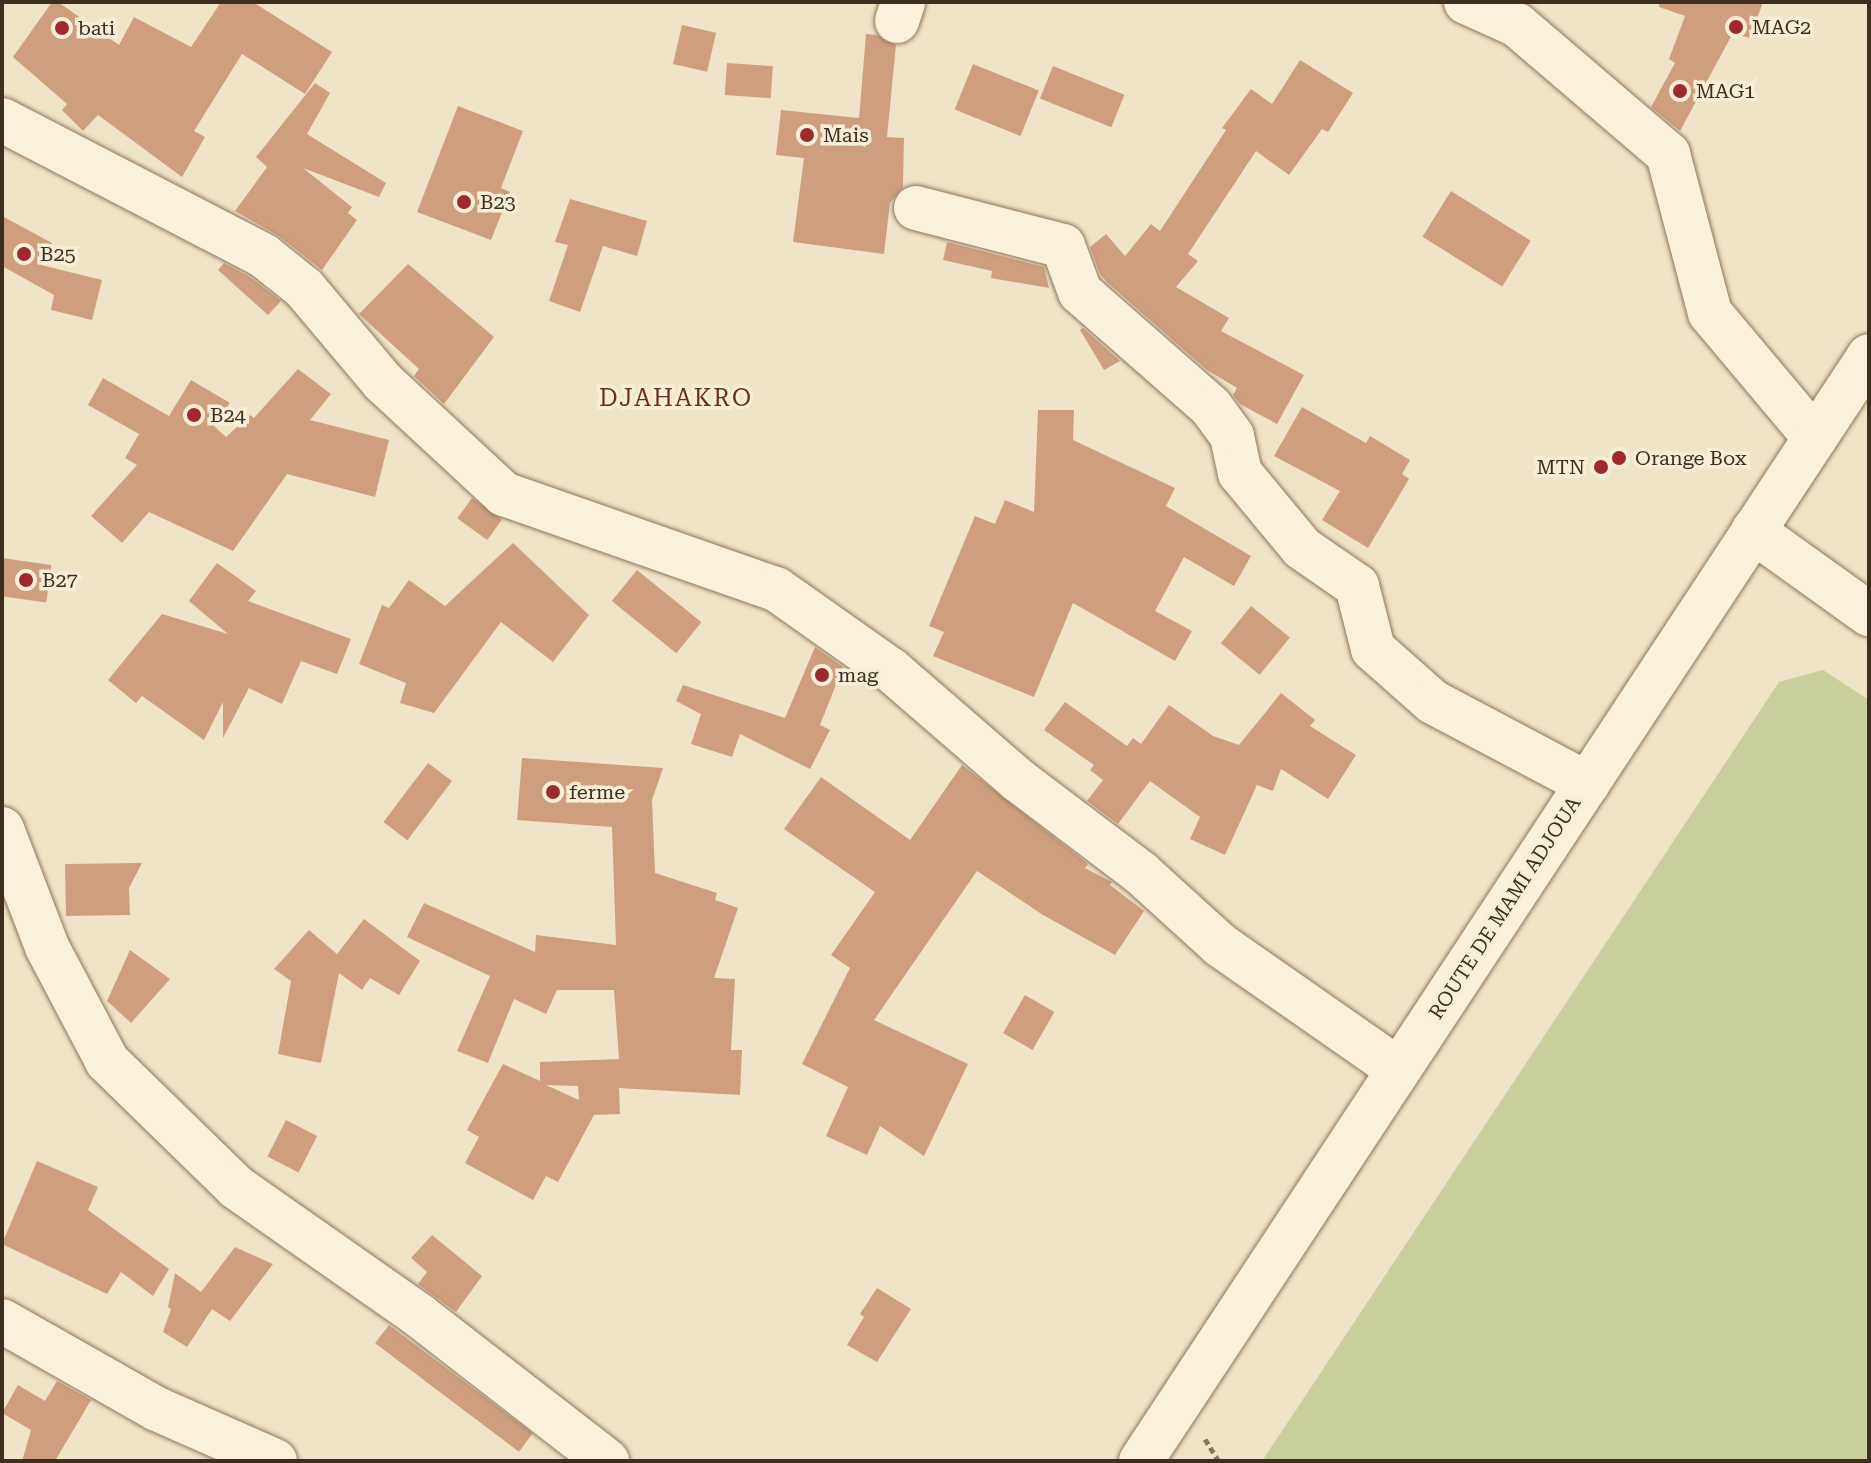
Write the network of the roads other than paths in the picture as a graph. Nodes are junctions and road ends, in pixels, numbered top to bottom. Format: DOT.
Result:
graph roads {
  1 [pos="1466,2"];
  2 [pos="2,120"];
  3 [pos="916,208"];
  4 [pos="1862,384"];
  5 [pos="1815,438"];
  6 [pos="1753,531"];
  7 [pos="1869,614"];
  8 [pos="1588,784"];
  9 [pos="2,829"];
  10 [pos="1399,1070"];
  11 [pos="2,1321"];
  12 [pos="275,1461"];
  13 [pos="607,1461"];
  14 [pos="1141,1461"];
  1 -- 5 [label="street"];
  2 -- 10 [label="street"];
  3 -- 8 [label="street"];
  4 -- 5 [label="street, ROUTE DE MAMI ADJOUA"];
  5 -- 6 [label="street, ROUTE DE MAMI ADJOUA"];
  6 -- 7 [label="street"];
  6 -- 8 [label="street, ROUTE DE MAMI ADJOUA"];
  8 -- 10 [label="street, ROUTE DE MAMI ADJOUA"];
  9 -- 13 [label="street"];
  10 -- 14 [label="street, ROUTE DE MAMI ADJOUA"];
  11 -- 12 [label="street"];
}
